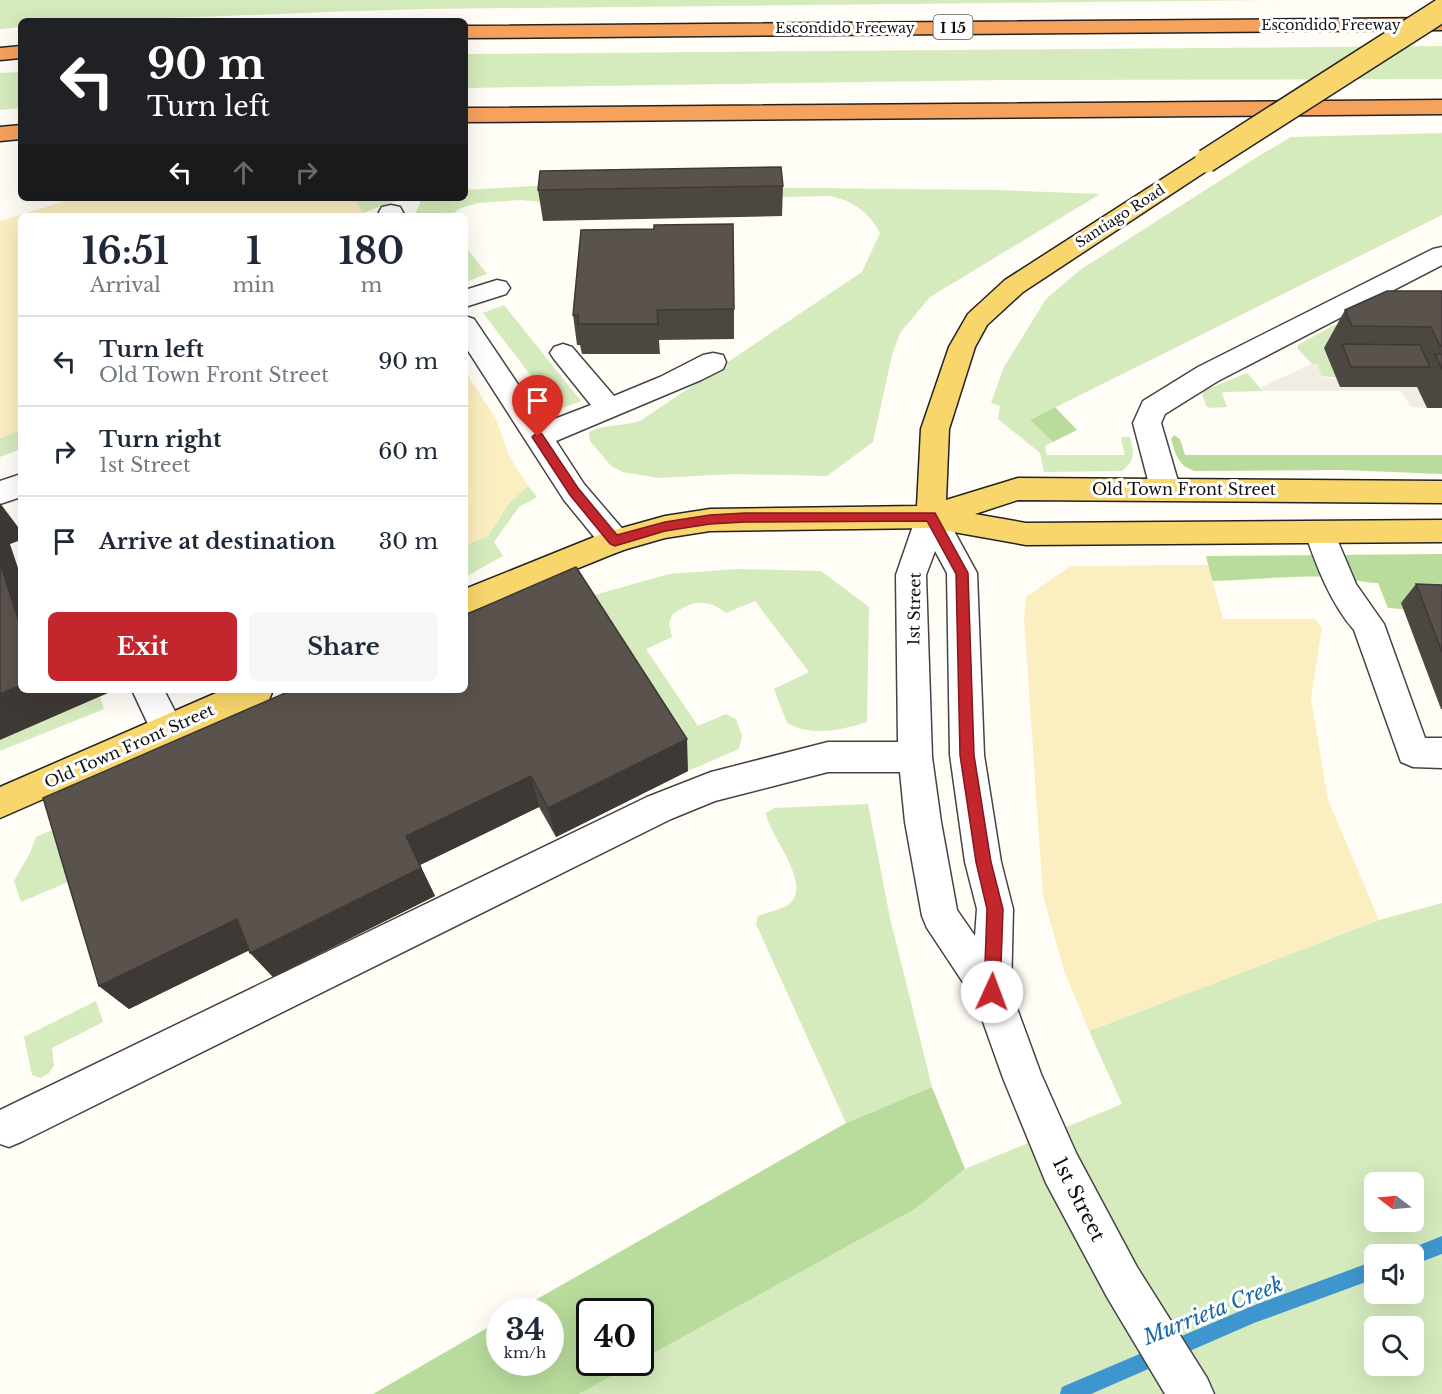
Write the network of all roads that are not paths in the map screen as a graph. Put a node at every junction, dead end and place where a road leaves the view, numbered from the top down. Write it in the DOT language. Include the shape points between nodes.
graph roads {
  1 [pos="1442,10"];
  2 [pos="1442,24"];
  3 [pos="468,32"];
  4 [pos="18,52"];
  5 [pos="0,54"];
  6 [pos="1442,107"];
  7 [pos="468,115"];
  8 [pos="18,132"];
  9 [pos="0,134"];
  10 [pos="1442,255"];
  11 [pos="497,288"];
  12 [pos="468,298"];
  13 [pos="1324,315"];
  14 [pos="1377,316"];
  15 [pos="468,330"];
  16 [pos="563,353"];
  17 [pos="713,362"];
  18 [pos="609,408"];
  19 [pos="538,437"];
  20 [pos="18,486"];
  21 [pos="1165,488"];
  22 [pos="1442,492"];
  23 [pos="0,493"];
  24 [pos="931,517"];
  25 [pos="1442,531"];
  26 [pos="1320,533"];
  27 [pos="615,541"];
  28 [pos="468,601"];
  29 [pos="149,693"];
  30 [pos="250,693"];
  31 [pos="167,729"];
  32 [pos="1442,753"];
  33 [pos="915,757"];
  34 [pos="0,803"];
  35 [pos="992,992"];
  36 [pos="9,1127"];
  37 [pos="1191,1394"];
  1 -- 24 [label="main road, Santiago Road, bridge" via="1014,286 978,320 962,347 935,429"];
  2 -- 3 [label="highway, Escondido Freeway / I 15"];
  4 -- 5 [label="highway"];
  6 -- 7 [label="highway"];
  8 -- 9 [label="highway"];
  10 -- 13 [label="street"];
  11 -- 12 [label="street"];
  13 -- 14 [label="street"];
  13 -- 21 [label="street" via="1208,374 1153,408 1147,423"];
  15 -- 19 [label="street"];
  16 -- 18 [label="street"];
  17 -- 18 [label="street" via="656,392"];
  18 -- 19 [label="street"];
  19 -- 27 [label="street" via="574,492"];
  20 -- 23 [label="street"];
  21 -- 22 [label="main road, Old Town Front Street"];
  21 -- 24 [label="main road, Old Town Front Street" via="1018,489"];
  24 -- 26 [label="main road, Old Town Front Street" via="1026,534"];
  24 -- 27 [label="main road, Old Town Front Street" via="745,517 665,527"];
  24 -- 33 [label="street, 1st Street" via="911,575"];
  24 -- 35 [label="street, 1st Street" via="962,573 967,755 983,862 995,909"];
  25 -- 26 [label="main road, Old Town Front Street"];
  26 -- 32 [label="street" via="1335,577 1368,624 1413,752"];
  27 -- 28 [label="main road, Old Town Front Street"];
  29 -- 31 [label="street"];
  30 -- 31 [label="main road, Old Town Front Street"];
  31 -- 34 [label="main road, Old Town Front Street"];
  33 -- 35 [label="street, 1st Street" via="940,916"];
  33 -- 36 [label="street" via="828,757 756,774 659,808"];
  35 -- 37 [label="street, 1st Street" via="1061,1168 1122,1282"];
}
